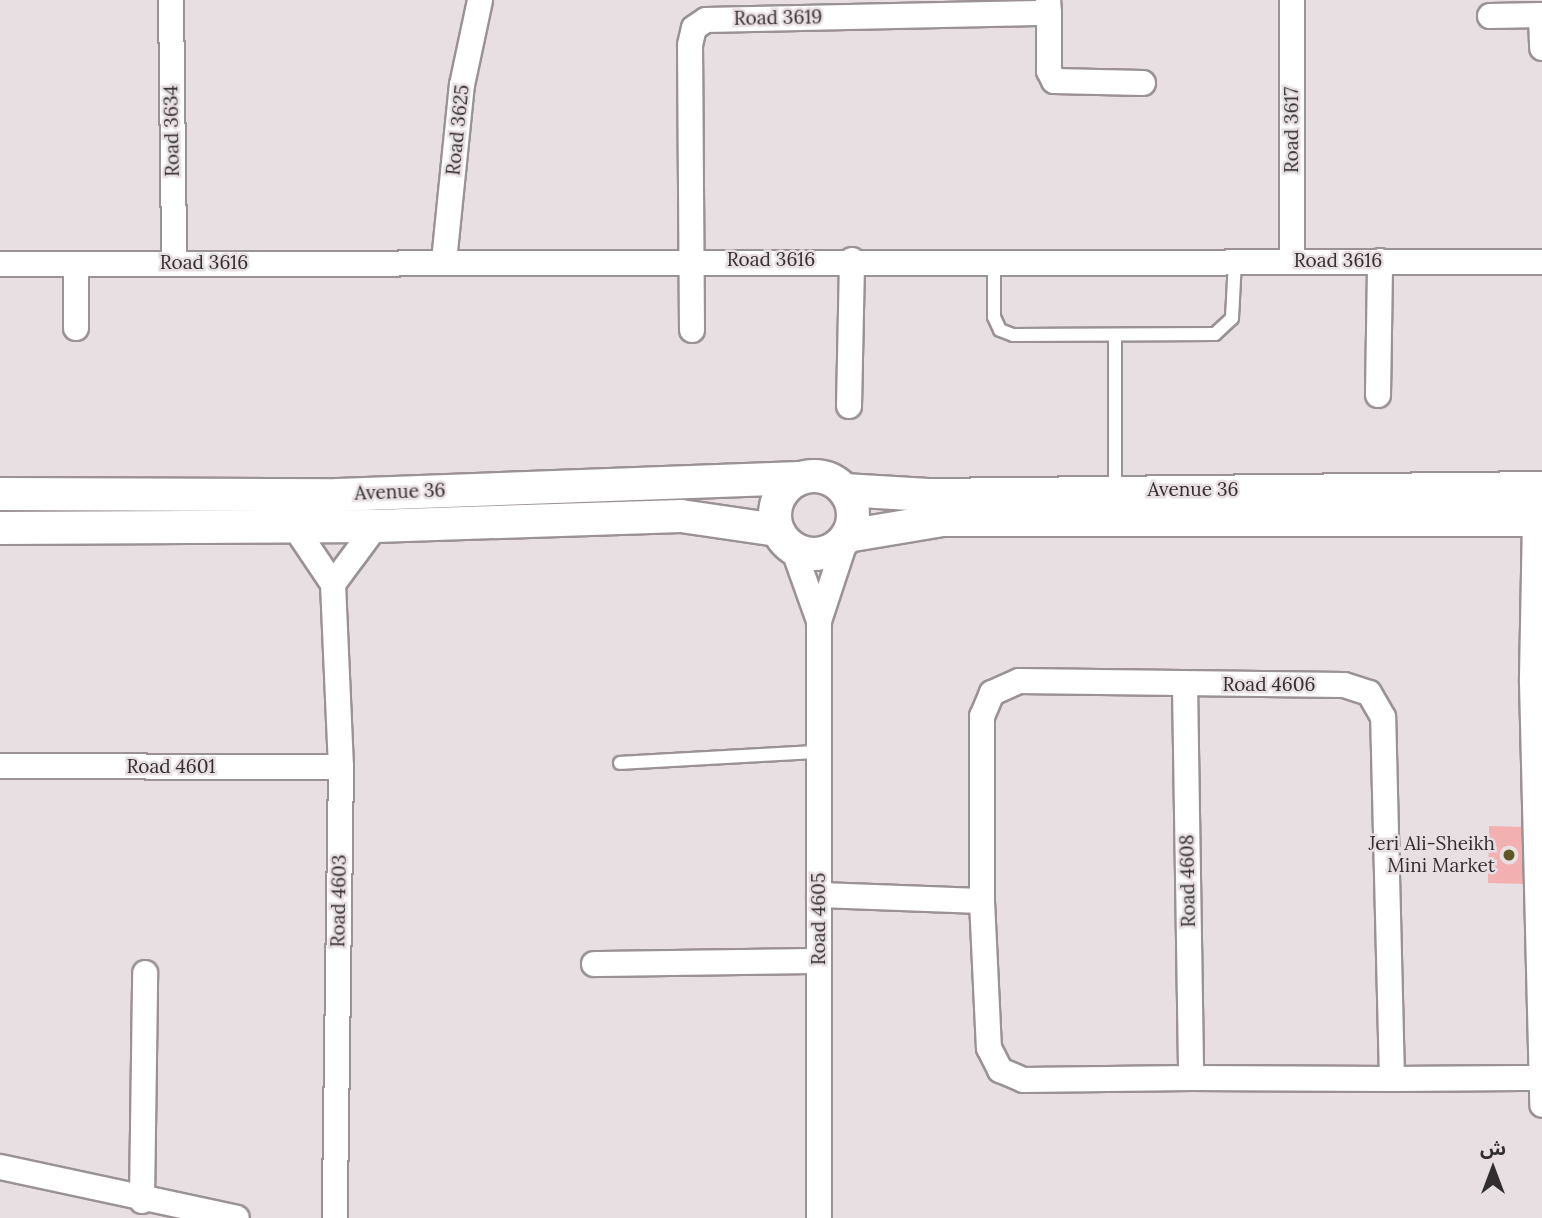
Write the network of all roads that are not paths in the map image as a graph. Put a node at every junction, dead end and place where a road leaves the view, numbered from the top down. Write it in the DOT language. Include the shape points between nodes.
graph roads {
  1 [pos="171,0"];
  2 [pos="480,0"];
  3 [pos="1292,0"];
  4 [pos="1048,6"];
  5 [pos="1542,15"];
  6 [pos="1490,16"];
  7 [pos="1542,48"];
  8 [pos="1143,83"];
  9 [pos="693,260"];
  10 [pos="852,260"];
  11 [pos="994,260"];
  12 [pos="1235,260"];
  13 [pos="1292,260"];
  14 [pos="444,261"];
  15 [pos="1380,261"];
  16 [pos="1542,262"];
  17 [pos="174,263"];
  18 [pos="0,264"];
  19 [pos="76,264"];
  20 [pos="76,328"];
  21 [pos="692,330"];
  22 [pos="1115,335"];
  23 [pos="1378,395"];
  24 [pos="849,406"];
  25 [pos="800,478"];
  26 [pos="1542,488"];
  27 [pos="844,490"];
  28 [pos="1115,491"];
  29 [pos="0,494"];
  30 [pos="1539,520"];
  31 [pos="294,526"];
  32 [pos="376,526"];
  33 [pos="0,528"];
  34 [pos="847,536"];
  35 [pos="785,539"];
  36 [pos="333,584"];
  37 [pos="1538,603"];
  38 [pos="819,621"];
  39 [pos="1537,682"];
  40 [pos="1185,685"];
  41 [pos="818,752"];
  42 [pos="620,763"];
  43 [pos="0,766"];
  44 [pos="341,767"];
  45 [pos="819,895"];
  46 [pos="1539,895"];
  47 [pos="982,901"];
  48 [pos="819,961"];
  49 [pos="594,964"];
  50 [pos="145,973"];
  51 [pos="1191,1078"];
  52 [pos="1542,1078"];
  53 [pos="1392,1079"];
  54 [pos="1542,1105"];
  55 [pos="0,1167"];
  56 [pos="142,1200"];
  57 [pos="237,1218"];
  58 [pos="335,1218"];
  59 [pos="819,1218"];
  1 -- 17 [label="street, Road 3634"];
  2 -- 14 [label="street, Road 3625" via="462,85"];
  3 -- 13 [label="street, Road 3617"];
  4 -- 8 [label="street" via="1049,71 1054,81"];
  4 -- 9 [label="street, Road 3619" via="706,20 694,28 690,45"];
  5 -- 6 [label="street"];
  5 -- 7 [label="street"];
  9 -- 10 [label="street, Road 3616"];
  9 -- 14 [label="street, Road 3616"];
  9 -- 21 [label="street"];
  10 -- 11 [label="street, Road 3616"];
  10 -- 24 [label="street"];
  11 -- 12 [label="street, Road 3616"];
  11 -- 22 [label="lane" via="994,317 1006,334"];
  12 -- 13 [label="street, Road 3616"];
  12 -- 22 [label="lane" via="1233,312 1221,332"];
  13 -- 15 [label="street, Road 3616"];
  14 -- 17 [label="street, Road 3616"];
  15 -- 16 [label="street, Road 3616"];
  15 -- 23 [label="street"];
  17 -- 19 [label="street, Road 3616"];
  18 -- 19 [label="street, Road 3616"];
  19 -- 20 [label="street"];
  22 -- 28 [label="lane"];
  25 -- 27 [label="street" via="824,477"];
  25 -- 29 [label="street, Avenue 36" via="338,495"];
  25 -- 35 [label="street" via="780,493 775,505"];
  26 -- 28 [label="street, Avenue 36"];
  27 -- 28 [label="street, Avenue 36" via="928,495"];
  27 -- 34 [label="street" via="853,512"];
  30 -- 34 [label="street, Avenue 36" via="943,520"];
  30 -- 37 [label="street"];
  31 -- 32 [label="street, Avenue 36"];
  31 -- 33 [label="street, Avenue 36"];
  31 -- 36 [label="street"];
  32 -- 35 [label="street, Avenue 36" via="681,516"];
  32 -- 36 [label="street"];
  34 -- 35 [label="street" via="823,553"];
  34 -- 38 [label="street, Road 4605"];
  35 -- 38 [label="street, Road 4605"];
  36 -- 44 [label="street, Road 4603"];
  37 -- 39 [label="street"];
  38 -- 41 [label="street, Road 4605"];
  39 -- 46 [label="street"];
  40 -- 47 [label="street, Road 4606" via="1019,681 992,693 982,716"];
  40 -- 51 [label="street, Road 4608"];
  40 -- 53 [label="street, Road 4606" via="1344,685 1369,693 1383,717"];
  41 -- 42 [label="lane"];
  41 -- 45 [label="street, Road 4605"];
  43 -- 44 [label="street, Road 4601"];
  44 -- 58 [label="street, Road 4603"];
  45 -- 47 [label="street"];
  45 -- 48 [label="street, Road 4605"];
  46 -- 52 [label="street"];
  47 -- 51 [label="street, Road 4606" via="989,1048 1000,1070 1023,1080"];
  48 -- 49 [label="street"];
  48 -- 59 [label="street, Road 4605"];
  50 -- 56 [label="street"];
  51 -- 53 [label="street, Road 4606"];
  52 -- 53 [label="street, Road 4606"];
  52 -- 54 [label="street"];
  55 -- 56 [label="street"];
  56 -- 57 [label="street"];
}
